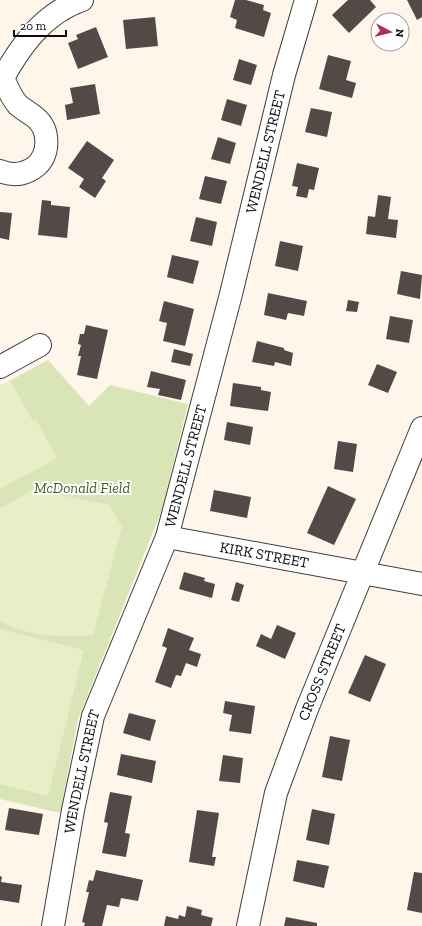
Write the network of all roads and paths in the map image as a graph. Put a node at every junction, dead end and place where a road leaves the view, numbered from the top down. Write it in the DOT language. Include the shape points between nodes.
graph roads {
  1 [pos="82,0"];
  2 [pos="306,0"];
  3 [pos="2,81"];
  4 [pos="0,171"];
  5 [pos="40,345"];
  6 [pos="0,367"];
  7 [pos="422,428"];
  8 [pos="167,537"];
  9 [pos="362,574"];
  10 [pos="422,584"];
  11 [pos="53,926"];
  12 [pos="248,926"];
  1 -- 3 [label="street" via="48,18 20,49"];
  2 -- 8 [label="street, WENDELL STREET" via="284,75 231,294"];
  3 -- 4 [label="street" via="17,104 36,118 43,127 46,148 43,158 28,172 18,174"];
  5 -- 6 [label="street"];
  7 -- 9 [label="street, CROSS STREET"];
  8 -- 9 [label="street, KIRK STREET"];
  8 -- 11 [label="street, WENDELL STREET" via="93,716 73,810"];
  9 -- 10 [label="street, KIRK STREET"];
  9 -- 12 [label="street, CROSS STREET" via="276,793"];
}
